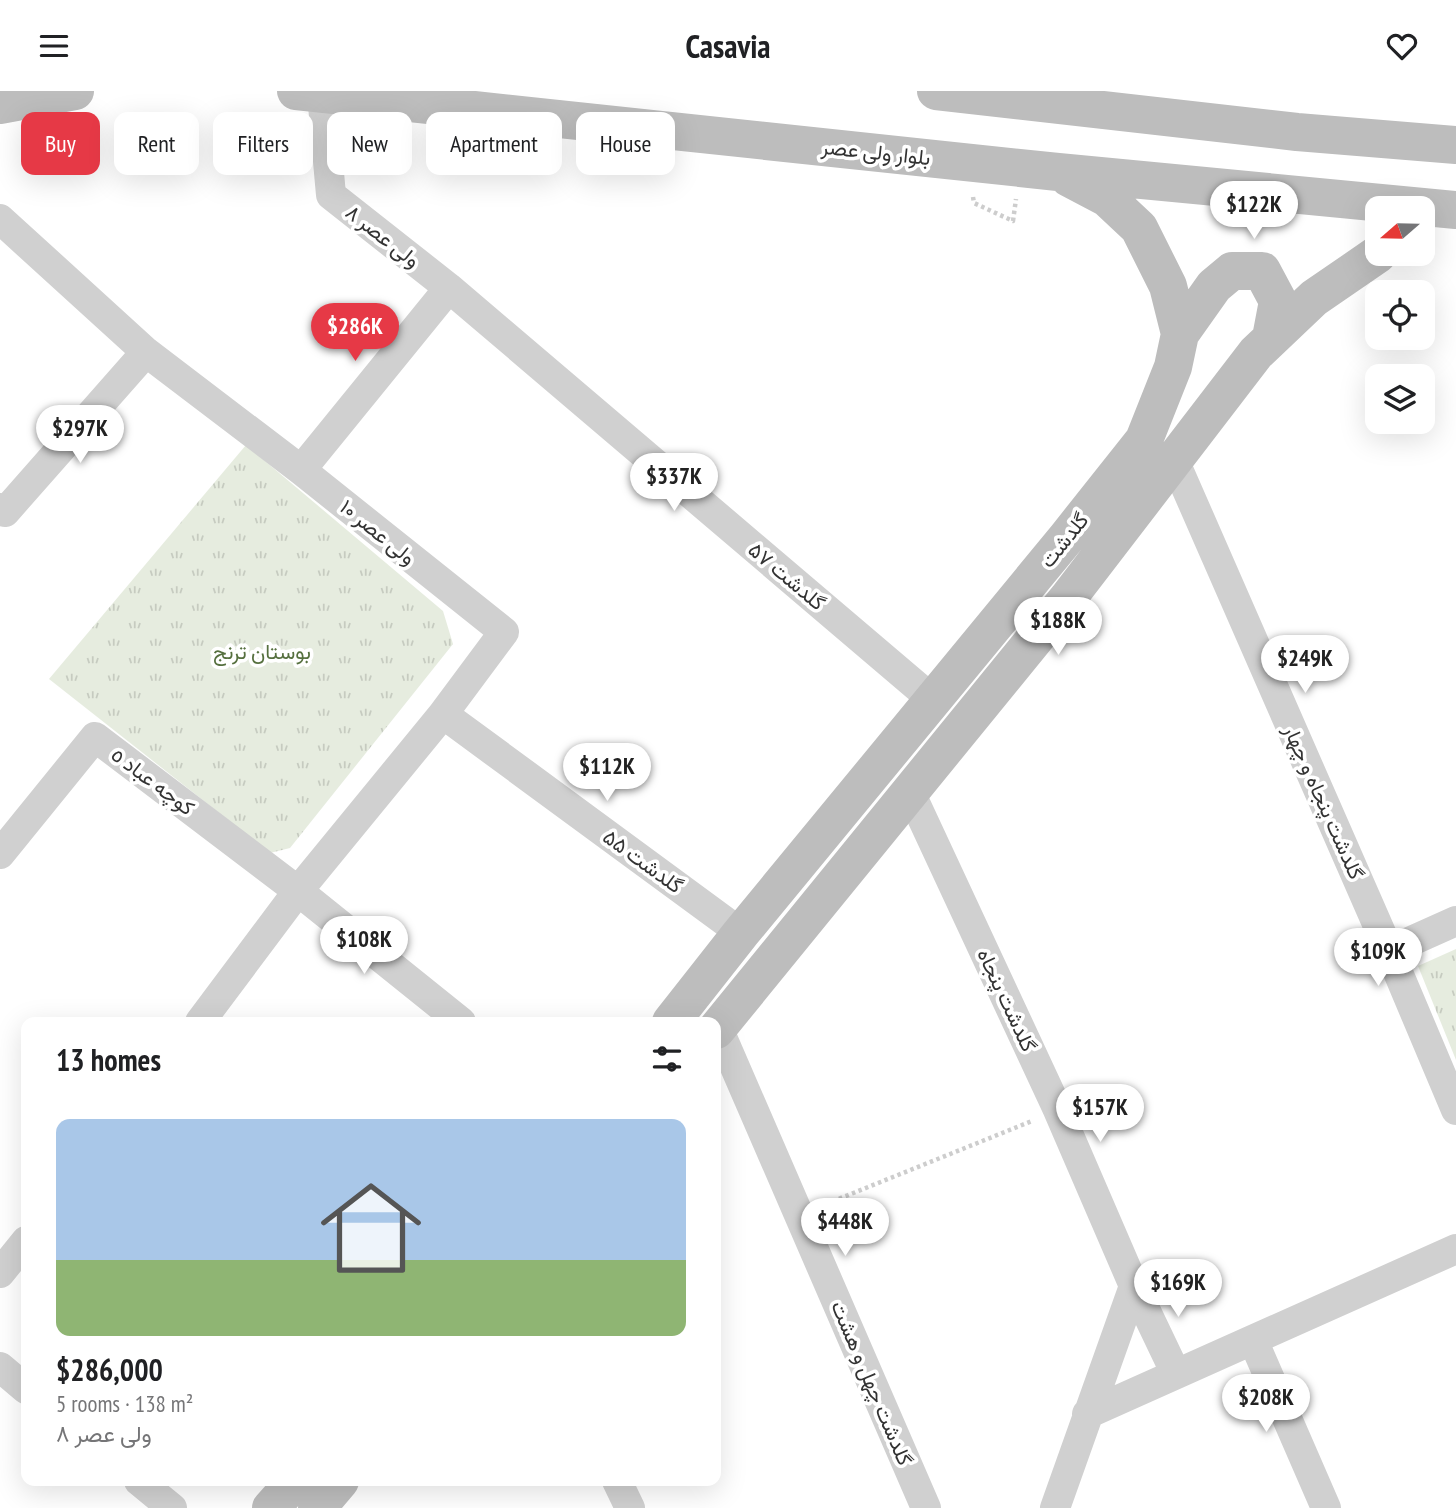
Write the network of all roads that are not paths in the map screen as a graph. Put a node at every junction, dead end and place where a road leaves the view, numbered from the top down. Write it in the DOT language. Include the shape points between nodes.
graph roads {
  1 [pos="75,91"];
  2 [pos="936,91"];
  3 [pos="309,92"];
  4 [pos="0,105"];
  5 [pos="1456,145"];
  6 [pos="1058,172"];
  7 [pos="1456,213"];
  8 [pos="0,219"];
  9 [pos="1435,225"];
  10 [pos="1365,263"];
  11 [pos="449,288"];
  12 [pos="1180,334"];
  13 [pos="1271,338"];
  14 [pos="146,352"];
  15 [pos="1174,460"];
  16 [pos="301,470"];
  17 [pos="2,512"];
  18 [pos="933,699"];
  19 [pos="443,714"];
  20 [pos="910,792"];
  21 [pos="0,854"];
  22 [pos="298,891"];
  23 [pos="1456,921"];
  24 [pos="741,933"];
  25 [pos="1389,951"];
  26 [pos="204,1017"];
  27 [pos="455,1017"];
  28 [pos="675,1017"];
  29 [pos="721,1024"];
  30 [pos="721,1038"];
  31 [pos="1456,1110"];
  32 [pos="21,1247"];
  33 [pos="1456,1249"];
  34 [pos="0,1273"];
  35 [pos="1135,1286"];
  36 [pos="1253,1340"];
  37 [pos="0,1367"];
  38 [pos="1175,1374"];
  39 [pos="21,1385"];
  40 [pos="1087,1414"];
  41 [pos="145,1486"];
  42 [pos="291,1486"];
  43 [pos="336,1486"];
  44 [pos="619,1486"];
  45 [pos="172,1508"];
  46 [pos="271,1508"];
  47 [pos="317,1508"];
  48 [pos="630,1508"];
  49 [pos="926,1508"];
  50 [pos="1055,1508"];
  51 [pos="1326,1508"];
  1 -- 4 [label="street"];
  2 -- 5 [label="street"];
  3 -- 6 [label="street, بلوار ولی عصر"];
  3 -- 11 [label="street, ولی عصر ۸" via="331,195"];
  6 -- 7 [label="street, بلوار ولی عصر"];
  6 -- 12 [label="street, گلدشت" via="1107,198 1139,228 1168,286"];
  7 -- 9 [label="street"];
  8 -- 14 [label="street, ولی عصر ۱۰"];
  10 -- 13 [label="street, گلدشت" via="1314,298"];
  11 -- 16 [label="street"];
  11 -- 18 [label="street, گلدشت ۵۷"];
  12 -- 13 [label="street" via="1214,286 1232,271 1262,271 1279,301"];
  12 -- 18 [label="street, گلدشت" via="1173,367 1144,440"];
  13 -- 15 [label="street, گلدشت"];
  14 -- 16 [label="street, ولی عصر ۱۰"];
  14 -- 17 [label="street"];
  15 -- 20 [label="street, گلدشت"];
  15 -- 25 [label="street, گلدشت پنجاه و چهار"];
  16 -- 19 [label="street, ولی عصر ۱۰" via="504,632"];
  18 -- 24 [label="street, گلدشت"];
  19 -- 22 [label="street, ولی عصر ۱۰"];
  19 -- 24 [label="street, گلدشت ۵۵"];
  20 -- 29 [label="street, گلدشت"];
  20 -- 35 [label="street, گلدشت پنجاه"];
  21 -- 22 [label="street, كوچه عباد ٥" via="95,737"];
  22 -- 26 [label="street, ولی عصر ۱۰"];
  22 -- 27 [label="street"];
  23 -- 25 [label="street"];
  24 -- 28 [label="street, گلدشت"];
  25 -- 31 [label="street, گلدشت پنجاه و چهار"];
  30 -- 49 [label="street, گلدشت چهل و هشت"];
  32 -- 34 [label="street"];
  33 -- 36 [label="street"];
  35 -- 38 [label="street, گلدشت پنجاه"];
  35 -- 40 [label="street"];
  36 -- 38 [label="street"];
  36 -- 51 [label="street"];
  37 -- 39 [label="street"];
  38 -- 40 [label="street"];
  40 -- 50 [label="street"];
  41 -- 45 [label="street"];
  42 -- 46 [label="street"];
  43 -- 47 [label="street"];
  44 -- 48 [label="street"];
}
